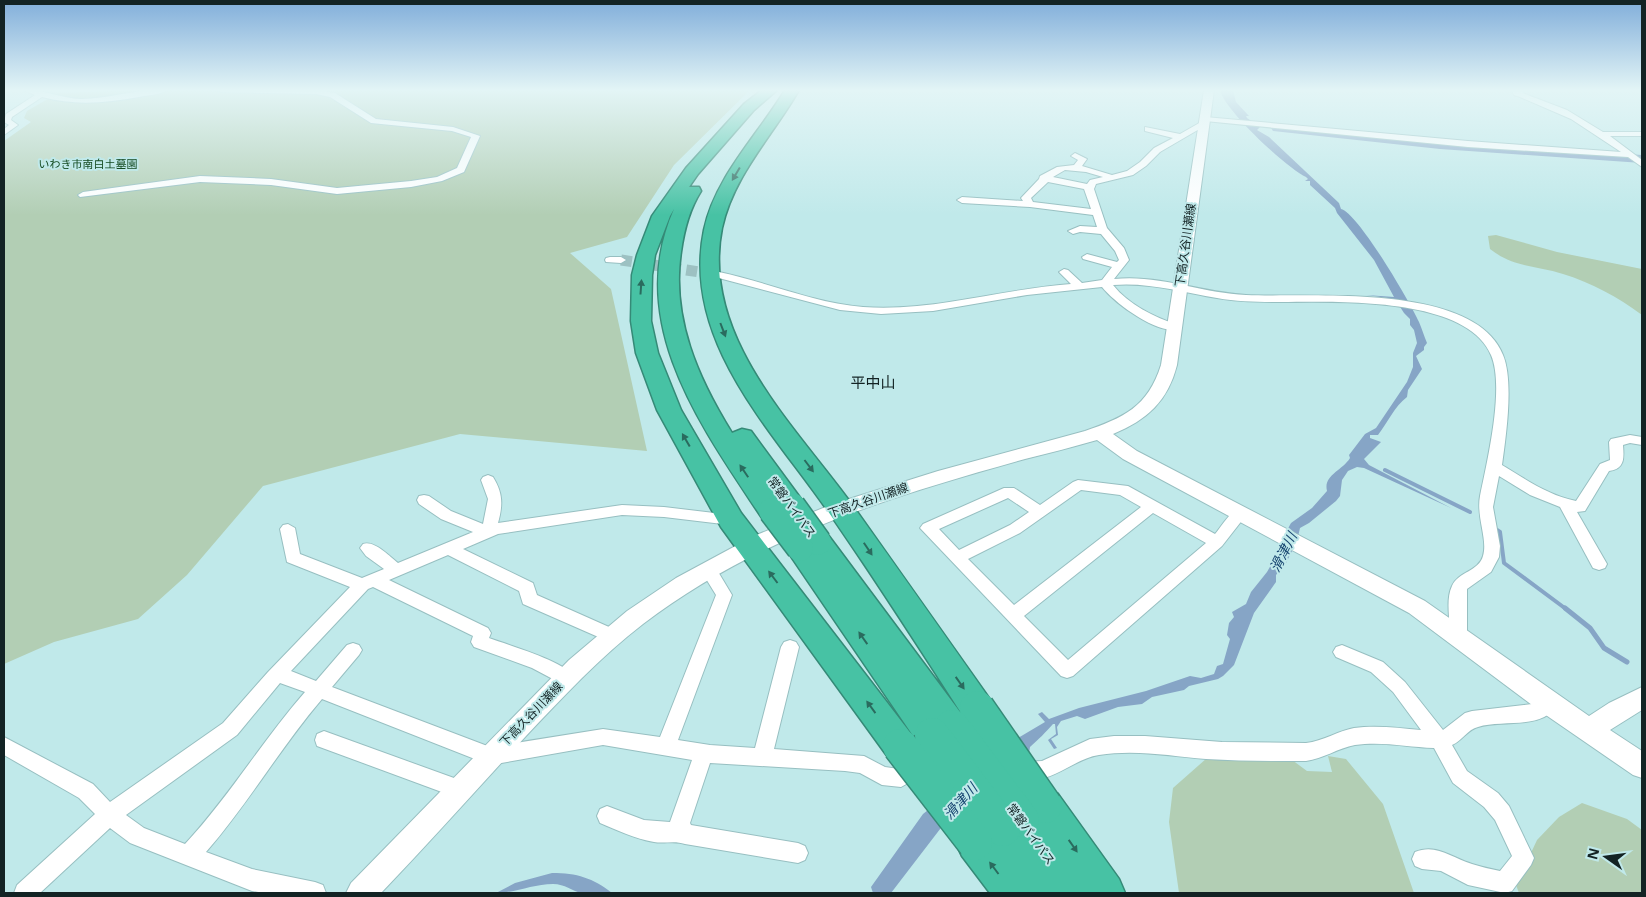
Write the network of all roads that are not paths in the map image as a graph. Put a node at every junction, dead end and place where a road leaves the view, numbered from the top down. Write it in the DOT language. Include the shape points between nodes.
graph roads {
  1 [pos="462,132"];
  2 [pos="726,132"];
  3 [pos="738,132"];
  4 [pos="751,132"];
  5 [pos="764,132"];
  6 [pos="1161,132"];
  7 [pos="1187,132"];
  8 [pos="1202,132"];
  9 [pos="1319,132"];
  10 [pos="1596,132"];
  11 [pos="1599,134"];
  12 [pos="1642,134"];
  13 [pos="1181,136"];
  14 [pos="1075,156"];
  15 [pos="1635,158"];
  16 [pos="1076,168"];
  17 [pos="1037,176"];
  18 [pos="1110,178"];
  19 [pos="1047,179"];
  20 [pos="1089,187"];
  21 [pos="83,195"];
  22 [pos="962,200"];
  23 [pos="1026,204"];
  24 [pos="1020,214"];
  25 [pos="1098,214"];
  26 [pos="1073,231"];
  27 [pos="1104,231"];
  28 [pos="1087,257"];
  29 [pos="1120,266"];
  30 [pos="1064,272"];
  31 [pos="719,275"];
  32 [pos="1105,283"];
  33 [pos="1079,286"];
  34 [pos="1179,286"];
  35 [pos="1174,327"];
  36 [pos="1098,432"];
  37 [pos="1642,441"];
  38 [pos="1494,466"];
  39 [pos="488,480"];
  40 [pos="424,500"];
  41 [pos="1566,505"];
  42 [pos="1152,506"];
  43 [pos="782,509"];
  44 [pos="841,509"];
  45 [pos="1040,512"];
  46 [pos="1240,514"];
  47 [pos="731,520"];
  48 [pos="288,528"];
  49 [pos="1267,528"];
  50 [pos="488,532"];
  51 [pos="1217,542"];
  52 [pos="751,547"];
  53 [pos="368,548"];
  54 [pos="450,549"];
  55 [pos="1310,550"];
  56 [pos="957,558"];
  57 [pos="1600,564"];
  58 [pos="708,569"];
  59 [pos="395,570"];
  60 [pos="367,582"];
  61 [pos="1013,615"];
  62 [pos="1458,635"];
  63 [pos="612,636"];
  64 [pos="790,647"];
  65 [pos="353,650"];
  66 [pos="1342,652"];
  67 [pos="278,674"];
  68 [pos="566,678"];
  69 [pos="317,689"];
  70 [pos="1642,698"];
  71 [pos="1550,704"];
  72 [pos="940,729"];
  73 [pos="1590,730"];
  74 [pos="324,740"];
  75 [pos="1439,740"];
  76 [pos="4,746"];
  77 [pos="666,747"];
  78 [pos="704,753"];
  79 [pos="490,756"];
  80 [pos="762,757"];
  81 [pos="1642,766"];
  82 [pos="458,789"];
  83 [pos="110,815"];
  84 [pos="608,816"];
  85 [pos="1011,824"];
  86 [pos="682,829"];
  87 [pos="798,853"];
  88 [pos="188,856"];
  89 [pos="1422,859"];
  90 [pos="24,893"];
  91 [pos="315,893"];
  92 [pos="361,893"];
  93 [pos="1014,893"];
  94 [pos="1050,893"];
  95 [pos="1074,893"];
  96 [pos="1105,893"];
  1 -- 21 [label="street" via="476,136 461,170 440,179 411,184 337,190 271,182 200,179"];
  47 -- 2 [label="highway, one-way" via="669,410 647,354 641,321 642,275 652,235 671,200"];
  43 -- 3 [label="highway, 常磐バイパス, one-way" via="699,400 670,324 668,257 677,224 703,175"];
  4 -- 43 [label="highway, 常磐バイパス" via="716,176 694,213 683,250 681,294 691,340 716,397"];
  5 -- 44 [label="highway, one-way" via="735,175 717,213 710,248 711,281 720,324 738,364 758,397"];
  6 -- 13 [label="street"];
  7 -- 13 [label="street"];
  8 -- 34 [label="main road, 下高久谷川瀬線"];
  9 -- 15 [label="street"];
  10 -- 11 [label="street"];
  11 -- 12 [label="street"];
  11 -- 15 [label="street"];
  13 -- 18 [label="street" via="1157,150 1130,173"];
  14 -- 16 [label="street" via="1083,159"];
  16 -- 18 [label="street"];
  16 -- 19 [label="street" via="1057,168"];
  17 -- 19 [label="street"];
  18 -- 20 [label="street" via="1093,182"];
  19 -- 20 [label="street"];
  19 -- 23 [label="street" via="1026,198"];
  20 -- 25 [label="street"];
  22 -- 23 [label="street"];
  23 -- 24 [label="street"];
  23 -- 25 [label="street"];
  25 -- 27 [label="street"];
  26 -- 27 [label="street"];
  27 -- 29 [label="street" via="1120,250 1124,260"];
  28 -- 29 [label="street"];
  29 -- 32 [label="street"];
  30 -- 33 [label="street"];
  31 -- 33 [label="street" via="750,280 820,302 881,311"];
  32 -- 33 [label="street"];
  32 -- 34 [label="street" via="1129,281"];
  32 -- 35 [label="street" via="1112,293 1144,315"];
  34 -- 35 [label="main road, 下高久谷川瀬線"];
  34 -- 38 [label="street" via="1216,296 1385,302 1455,317 1476,327 1489,338 1498,355 1500,422"];
  35 -- 36 [label="main road, 下高久谷川瀬線" via="1169,365 1160,392 1131,419"];
  36 -- 44 [label="main road, 下高久谷川瀬線"];
  36 -- 46 [label="main road" via="1130,455"];
  37 -- 41 [label="street" via="1616,442 1617,461 1613,466 1605,467 1580,507"];
  38 -- 41 [label="street"];
  38 -- 62 [label="street" via="1486,515 1493,546 1491,558 1480,572 1458,588"];
  39 -- 50 [label="street" via="496,493"];
  40 -- 50 [label="street" via="446,515"];
  41 -- 57 [label="street"];
  42 -- 45 [label="street" via="1123,490 1078,485"];
  42 -- 51 [label="street"];
  42 -- 61 [label="street"];
  43 -- 72 [label="highway, 常磐バイパス, bridge"];
  44 -- 52 [label="main road, 下高久谷川瀬線"];
  44 -- 72 [label="highway, one-way"];
  45 -- 56 [label="street" via="1015,529"];
  45 -- 56 [label="street" via="1009,492 928,528"];
  46 -- 49 [label="main road"];
  46 -- 51 [label="street"];
  47 -- 50 [label="street" via="622,510"];
  47 -- 52 [label="highway"];
  48 -- 60 [label="street" via="294,558"];
  49 -- 55 [label="street"];
  50 -- 54 [label="street"];
  51 -- 61 [label="street" via="1067,671"];
  52 -- 58 [label="main road, 下高久谷川瀬線"];
  72 -- 52 [label="highway, one-way"];
  53 -- 59 [label="street"];
  54 -- 59 [label="street"];
  54 -- 63 [label="street" via="527,586 529,599"];
  55 -- 62 [label="main road" via="1417,608"];
  56 -- 61 [label="street"];
  58 -- 63 [label="main road, 下高久谷川瀬線"];
  58 -- 77 [label="street" via="724,595"];
  59 -- 60 [label="street"];
  60 -- 67 [label="street"];
  60 -- 68 [label="street" via="482,633 480,642 538,663"];
  62 -- 71 [label="main road"];
  63 -- 68 [label="main road, 下高久谷川瀬線"];
  64 -- 80 [label="street"];
  65 -- 69 [label="street"];
  66 -- 75 [label="street" via="1377,667 1399,688"];
  67 -- 69 [label="street"];
  67 -- 83 [label="street" via="230,730"];
  68 -- 79 [label="main road, 下高久谷川瀬線"];
  69 -- 79 [label="street"];
  69 -- 88 [label="street" via="219,822"];
  70 -- 73 [label="street"];
  71 -- 73 [label="main road"];
  71 -- 75 [label="street" via="1536,712 1472,719 1450,737"];
  72 -- 85 [label="highway, bridge"];
  72 -- 85 [label="highway, 常磐バイパス, bridge"];
  73 -- 81 [label="main road"];
  74 -- 82 [label="street"];
  75 -- 80 [label="street" via="1360,736 1342,739 1319,751 1306,752 1221,751 1136,744 1096,746 1039,771 1027,772 961,747 944,752 901,778 882,776 864,766 845,762"];
  75 -- 89 [label="street" via="1460,777 1491,800 1502,813 1524,858 1504,883 1468,874 1443,861"];
  76 -- 83 [label="street" via="86,791"];
  77 -- 78 [label="street"];
  77 -- 79 [label="street" via="603,737"];
  78 -- 80 [label="street"];
  78 -- 86 [label="street" via="679,824"];
  79 -- 82 [label="main road, 下高久谷川瀬線"];
  82 -- 92 [label="main road, 下高久谷川瀬線"];
  83 -- 88 [label="street" via="137,836"];
  83 -- 90 [label="street"];
  84 -- 86 [label="street" via="635,828 664,834"];
  93 -- 85 [label="highway, one-way"];
  85 -- 94 [label="highway, 常磐バイパス"];
  85 -- 95 [label="highway, 常磐バイパス"];
  85 -- 96 [label="highway, one-way"];
  86 -- 87 [label="street" via="684,834"];
  88 -- 91 [label="street" via="252,880"];
}
